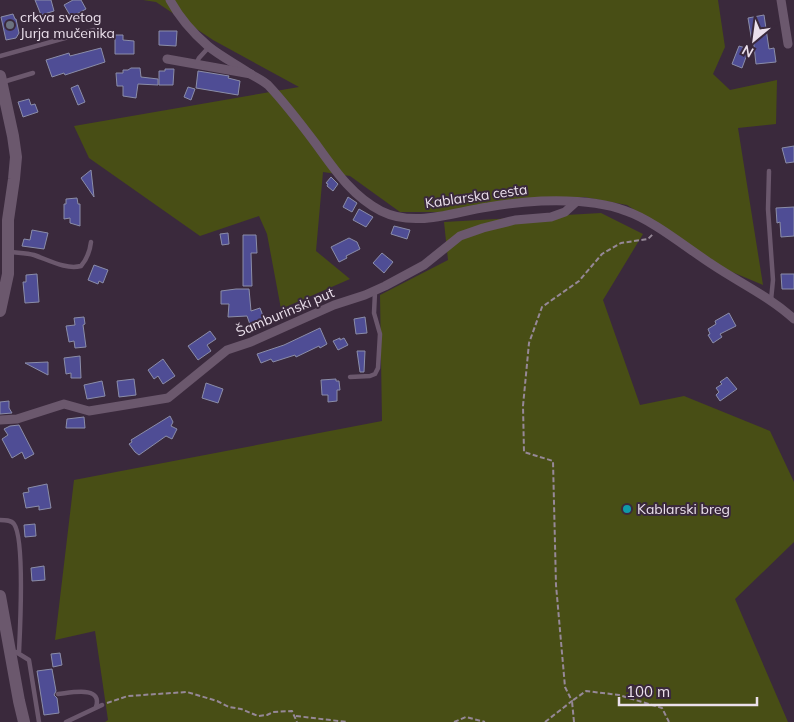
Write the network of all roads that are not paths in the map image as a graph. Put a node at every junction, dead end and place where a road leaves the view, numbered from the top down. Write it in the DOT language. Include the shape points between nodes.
graph roads {
  1 [pos="170,0"];
  2 [pos="781,0"];
  3 [pos="94,30"];
  4 [pos="788,44"];
  5 [pos="209,47"];
  6 [pos="0,56"];
  7 [pos="167,59"];
  8 [pos="196,64"];
  9 [pos="33,73"];
  10 [pos="251,74"];
  11 [pos="1,79"];
  12 [pos="769,172"];
  13 [pos="576,202"];
  14 [pos="91,242"];
  15 [pos="9,252"];
  16 [pos="375,290"];
  17 [pos="771,300"];
  18 [pos="0,311"];
  19 [pos="794,319"];
  20 [pos="350,377"];
  21 [pos="0,420"];
  22 [pos="0,520"];
  23 [pos="0,596"];
  24 [pos="14,651"];
  25 [pos="58,694"];
  26 [pos="102,705"];
  27 [pos="96,708"];
  28 [pos="24,722"];
  29 [pos="39,722"];
  30 [pos="66,722"];
  1 -- 5 [label="street, Kablarska cesta"];
  2 -- 4 [label="street"];
  3 -- 6 [label="lane"];
  5 -- 8 [label="lane"];
  5 -- 10 [label="street, Kablarska cesta"];
  7 -- 8 [label="street, Kablarska cesta"];
  8 -- 10 [label="street, Kablarska cesta"];
  9 -- 11 [label="lane"];
  10 -- 13 [label="street, Kablarska cesta" via="268,85 354,191 382,212 420,219 541,201"];
  11 -- 15 [label="main road" via="16,157 8,220"];
  12 -- 17 [label="lane"];
  13 -- 16 [label="street, Šamburinski put" via="565,212 551,217 515,220 460,236 424,265"];
  13 -- 17 [label="street, Kablarska cesta" via="627,211"];
  14 -- 15 [label="lane" via="85,261 75,268 32,254"];
  15 -- 18 [label="main road"];
  16 -- 20 [label="lane" via="374,313 380,334 378,368 370,376"];
  16 -- 21 [label="street, Šamburinski put" via="227,350 168,398 89,411 64,404 17,419"];
  17 -- 19 [label="street, Kablarska cesta"];
  22 -- 24 [label="lane" via="14,525 20,540 22,604"];
  23 -- 24 [label="main road"];
  24 -- 28 [label="main road"];
  24 -- 29 [label="lane" via="29,660"];
  25 -- 27 [label="lane" via="89,692 97,699"];
  26 -- 27 [label="lane"];
  27 -- 30 [label="lane"];
}
